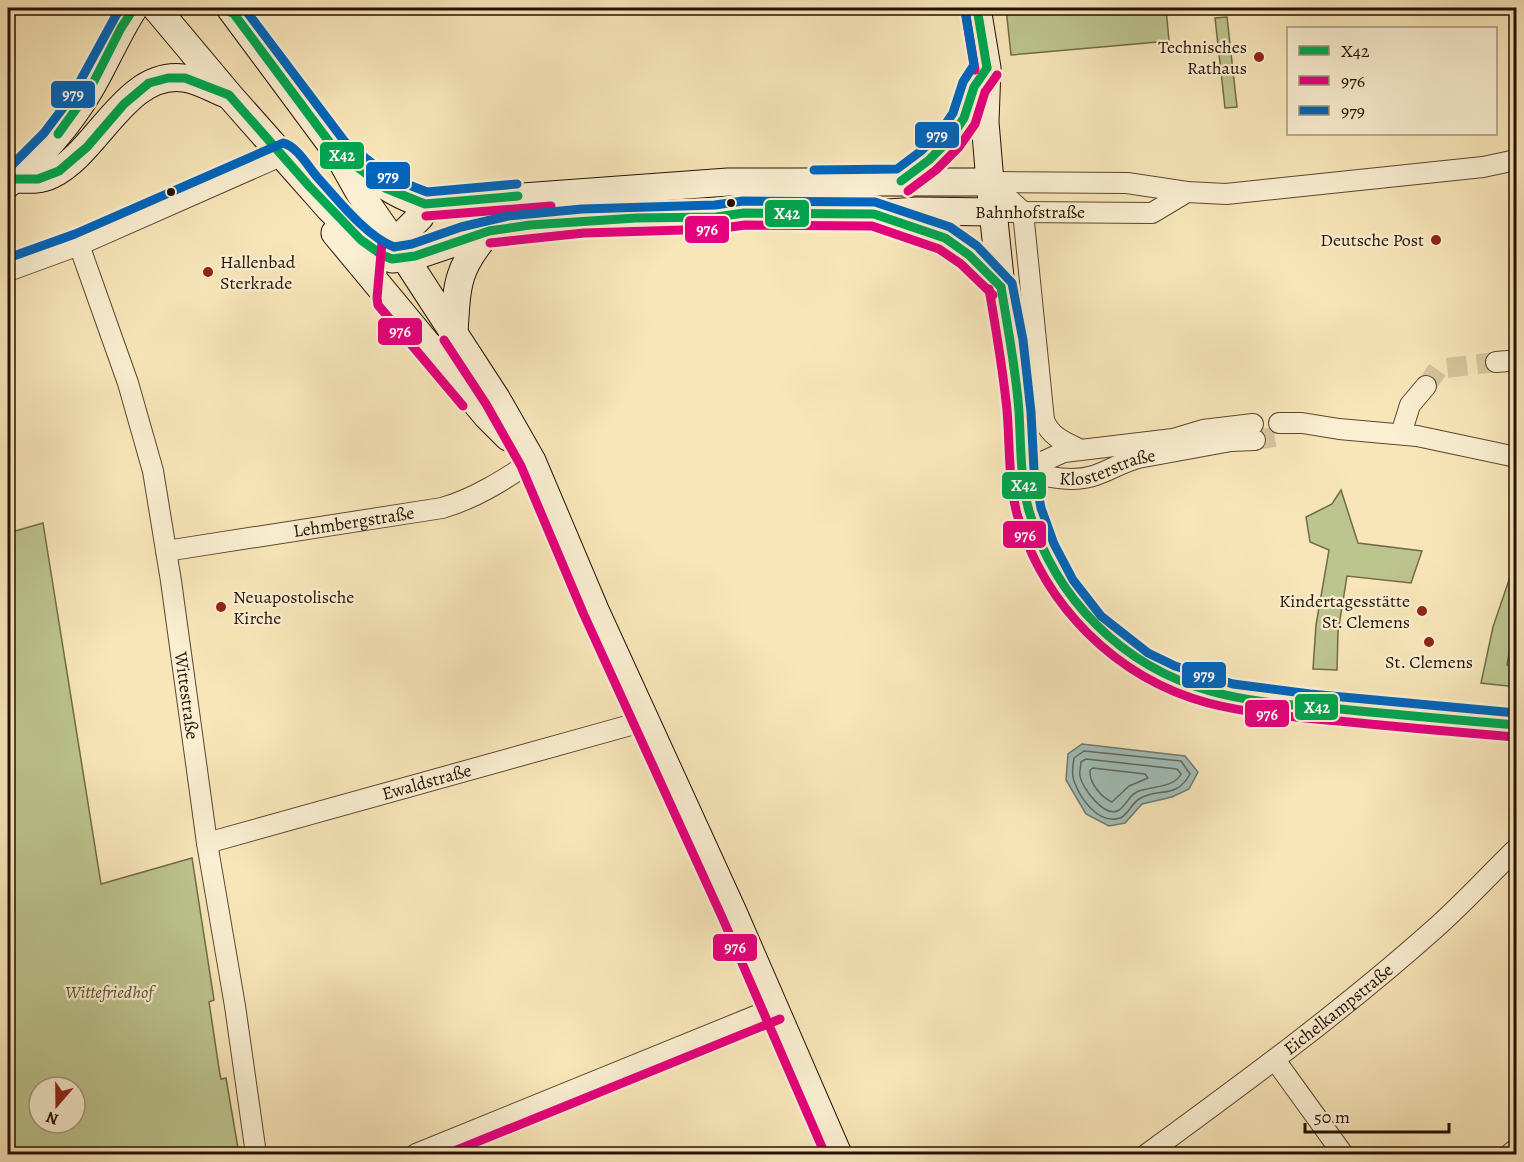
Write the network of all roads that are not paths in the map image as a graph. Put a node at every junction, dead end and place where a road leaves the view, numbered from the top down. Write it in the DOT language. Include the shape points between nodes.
graph roads {
  1 [pos="134,8"];
  2 [pos="156,8"];
  3 [pos="977,8"];
  4 [pos="229,10"];
  5 [pos="987,68"];
  6 [pos="229,95"];
  7 [pos="336,151"];
  8 [pos="283,155"];
  9 [pos="1516,160"];
  10 [pos="901,181"];
  11 [pos="11,182"];
  12 [pos="990,182"];
  13 [pos="309,186"];
  14 [pos="1187,192"];
  15 [pos="425,204"];
  16 [pos="994,212"];
  17 [pos="1023,212"];
  18 [pos="874,214"];
  19 [pos="489,231"];
  20 [pos="79,245"];
  21 [pos="397,253"];
  22 [pos="8,272"];
  23 [pos="1001,287"];
  24 [pos="389,299"];
  25 [pos="454,333"];
  26 [pos="1426,386"];
  27 [pos="1280,429"];
  28 [pos="1401,434"];
  29 [pos="1071,446"];
  30 [pos="1516,457"];
  31 [pos="532,461"];
  32 [pos="1022,471"];
  33 [pos="166,550"];
  34 [pos="645,721"];
  35 [pos="1516,725"];
  36 [pos="207,843"];
  37 [pos="1516,849"];
  38 [pos="775,1008"];
  39 [pos="1275,1060"];
  40 [pos="1516,1149"];
  41 [pos="256,1155"];
  42 [pos="416,1155"];
  43 [pos="838,1155"];
  44 [pos="1146,1155"];
  45 [pos="1343,1155"];
  46 [pos="1510,1155"];
  1 -- 11 [label="main road" via="89,91 56,135"];
  2 -- 6 [label="main road"];
  3 -- 5 [label="main road"];
  4 -- 7 [label="main road"];
  5 -- 10 [label="main road" via="974,87 964,118 951,139"];
  5 -- 12 [label="main road"];
  6 -- 8 [label="main road"];
  6 -- 11 [label="main road" via="185,78 149,83 59,171 38,179"];
  7 -- 15 [label="main road, Bahnhofstraße" via="386,188"];
  7 -- 21 [label="main road"];
  8 -- 13 [label="main road"];
  8 -- 20 [label="street"];
  9 -- 14 [label="street, Bahnhofstraße" via="1483,167 1226,194"];
  10 -- 12 [label="main road, Bahnhofstraße"];
  10 -- 15 [label="main road, Bahnhofstraße" via="728,182"];
  12 -- 14 [label="street, Bahnhofstraße" via="1127,183"];
  12 -- 16 [label="main road"];
  12 -- 17 [label="street"];
  13 -- 21 [label="main road" via="361,240 382,255"];
  13 -- 24 [label="main road" via="337,236"];
  14 -- 17 [label="street, Bahnhofstraße" via="1152,213"];
  15 -- 21 [label="main road"];
  16 -- 17 [label="street, Bahnhofstraße"];
  16 -- 18 [label="main road, Bahnhofstraße"];
  16 -- 23 [label="main road"];
  17 -- 29 [label="street" via="1044,420 1051,433"];
  18 -- 19 [label="main road, Bahnhofstraße" via="744,213 583,221"];
  18 -- 23 [label="main road" via="945,238 969,255"];
  19 -- 21 [label="main road, Bahnhofstraße"];
  19 -- 25 [label="main road" via="472,250 459,280"];
  20 -- 22 [label="street"];
  20 -- 33 [label="street, Wittestraße" via="145,440"];
  21 -- 24 [label="main road"];
  21 -- 25 [label="main road"];
  23 -- 32 [label="main road" via="1012,351"];
  24 -- 31 [label="main road" via="487,416"];
  25 -- 31 [label="main road"];
  26 -- 28 [label="street" via="1410,405"];
  27 -- 28 [label="street" via="1302,423"];
  28 -- 30 [label="street"];
  29 -- 32 [label="street, Klosterstraße"];
  29 -- 32 [label="street, Klosterstraße" via="1173,439 1203,430 1254,432 1231,441 1123,462 1087,478"];
  31 -- 33 [label="street, Lehmbergstraße" via="507,478 442,508"];
  31 -- 34 [label="main road"];
  32 -- 35 [label="main road" via="1029,510 1063,587 1092,624 1153,669 1209,690 1263,701"];
  33 -- 36 [label="street, Wittestraße"];
  34 -- 36 [label="street, Ewaldstraße"];
  34 -- 38 [label="main road"];
  36 -- 41 [label="street, Wittestraße"];
  37 -- 39 [label="street, Eichelkampstraße" via="1433,931"];
  38 -- 42 [label="street"];
  38 -- 43 [label="main road"];
  39 -- 44 [label="street, Eichelkampstraße"];
  39 -- 45 [label="street"];
  40 -- 46 [label="street"];
}
